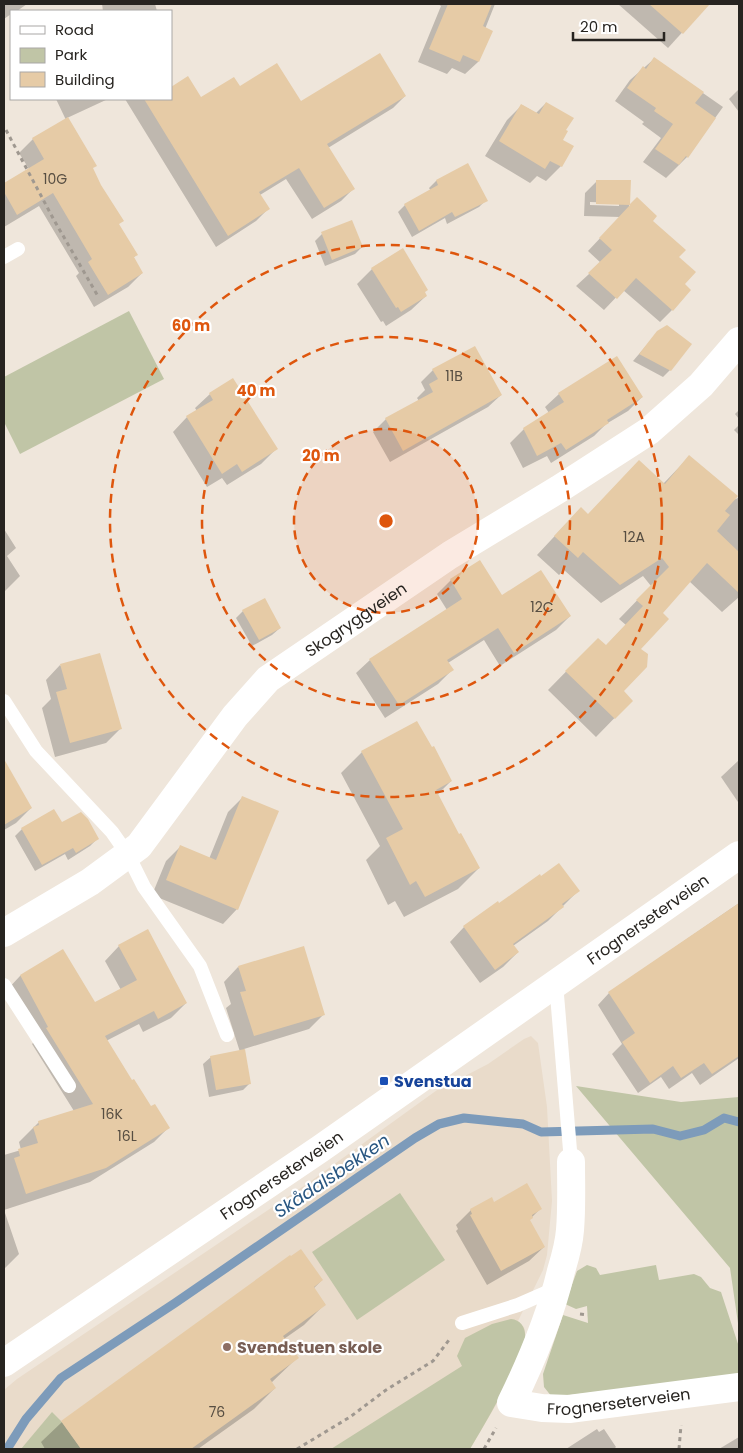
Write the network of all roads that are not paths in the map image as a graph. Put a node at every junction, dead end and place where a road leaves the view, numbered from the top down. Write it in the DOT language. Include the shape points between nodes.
graph roads {
  1 [pos="18,249"];
  2 [pos="4,257"];
  3 [pos="739,341"];
  4 [pos="4,701"];
  5 [pos="128,855"];
  6 [pos="739,855"];
  7 [pos="4,933"];
  8 [pos="556,983"];
  9 [pos="4,986"];
  10 [pos="227,1035"];
  11 [pos="69,1086"];
  12 [pos="570,1162"];
  13 [pos="557,1287"];
  14 [pos="462,1323"];
  15 [pos="4,1363"];
  16 [pos="739,1387"];
  1 -- 2 [label="lane"];
  3 -- 5 [label="street, Skogryggveien" via="701,385 648,431 450,555 268,679 235,716 139,846"];
  4 -- 5 [label="lane" via="36,751 112,832"];
  5 -- 7 [label="street, Skogryggveien" via="90,882"];
  5 -- 10 [label="lane" via="144,887 200,966"];
  6 -- 8 [label="street, Frognerseterveien"];
  8 -- 12 [label="lane, Frognerseterveien"];
  8 -- 15 [label="street, Frognerseterveien" via="320,1150"];
  9 -- 11 [label="lane"];
  12 -- 13 [label="street, Frognerseterveien" via="570,1232"];
  13 -- 14 [label="lane" via="518,1305"];
  13 -- 16 [label="street, Frognerseterveien" via="532,1359 511,1403 569,1409"];
}
